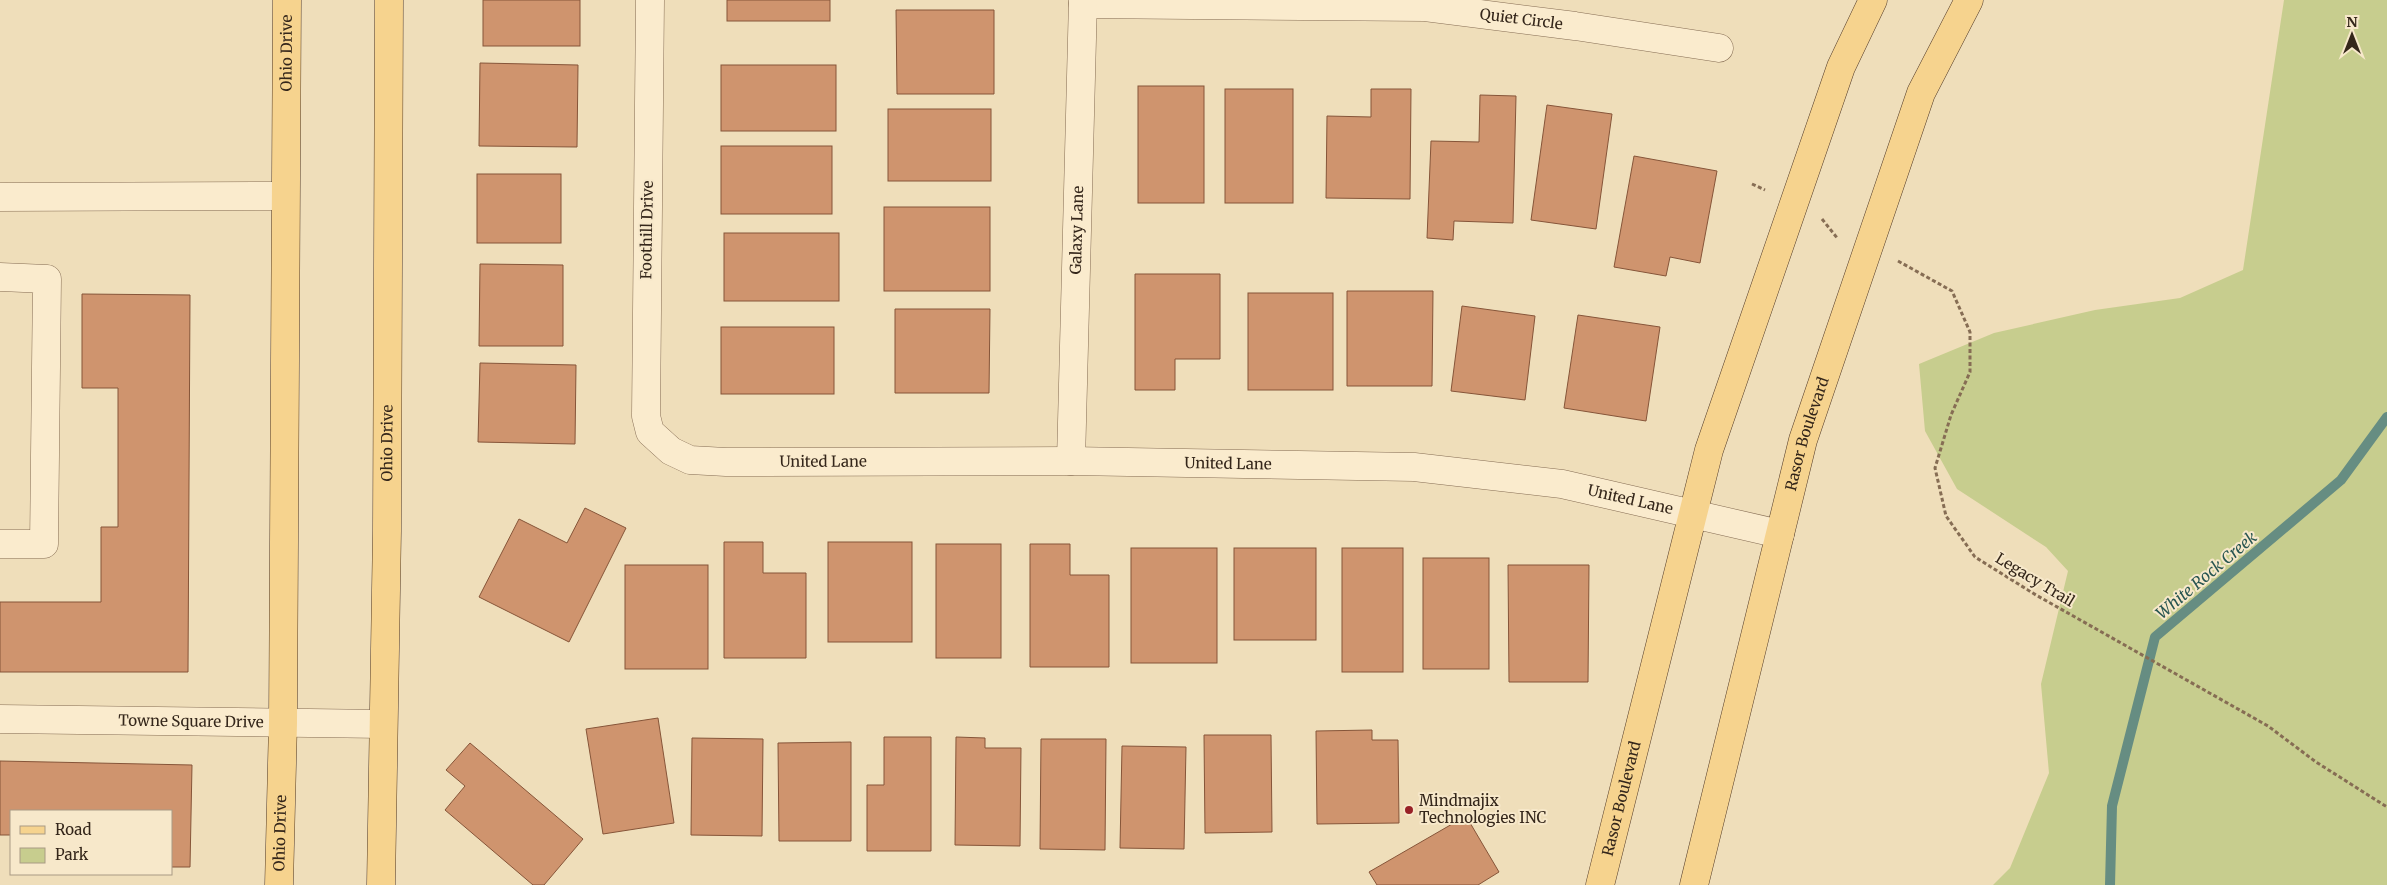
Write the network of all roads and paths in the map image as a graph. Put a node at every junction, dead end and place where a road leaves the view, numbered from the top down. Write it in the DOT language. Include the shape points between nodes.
graph roads {
  1 [pos="287,0"];
  2 [pos="389,0"];
  3 [pos="650,0"];
  4 [pos="1874,0"];
  5 [pos="1969,0"];
  6 [pos="1083,2"];
  7 [pos="1719,48"];
  8 [pos="1752,184"];
  9 [pos="1760,188"];
  10 [pos="285,196"];
  11 [pos="0,197"];
  12 [pos="1819,215"];
  13 [pos="1836,238"];
  14 [pos="1892,258"];
  15 [pos="0,277"];
  16 [pos="671,450"];
  17 [pos="1071,461"];
  18 [pos="1692,513"];
  19 [pos="1780,534"];
  20 [pos="0,544"];
  21 [pos="0,718"];
  22 [pos="282,723"];
  23 [pos="383,724"];
  24 [pos="2387,807"];
  25 [pos="279,885"];
  26 [pos="381,885"];
  27 [pos="1600,885"];
  28 [pos="1694,885"];
  1 -- 10 [label="main road, Ohio Drive"];
  2 -- 23 [label="main road, Ohio Drive"];
  3 -- 16 [label="street, Foothill Drive" via="646,416 650,432"];
  4 -- 18 [label="main road, Rasor Boulevard" via="1841,67 1708,450"];
  5 -- 19 [label="main road, Rasor Boulevard" via="1921,93 1803,440"];
  6 -- 7 [label="street, Quiet Circle" via="1425,7"];
  6 -- 17 [label="street, Galaxy Lane"];
  8 -- 9 [label="path"];
  10 -- 11 [label="street"];
  10 -- 22 [label="main road, Ohio Drive"];
  12 -- 13 [label="path"];
  14 -- 24 [label="path, Legacy Trail" via="1952,291 1970,332 1970,372 1951,415 1934,468 1946,516 1975,556 2036,595 2268,726 2316,762"];
  15 -- 20 [label="street" via="47,279 44,544"];
  16 -- 17 [label="street, United Lane" via="690,460 726,462"];
  17 -- 18 [label="street, United Lane" via="1414,467 1562,484"];
  18 -- 19 [label="street, United Lane"];
  18 -- 27 [label="main road, Rasor Boulevard"];
  19 -- 28 [label="main road, Rasor Boulevard"];
  21 -- 22 [label="street, Towne Square Drive"];
  22 -- 23 [label="street, Towne Square Drive"];
  22 -- 25 [label="main road, Ohio Drive"];
  23 -- 26 [label="main road, Ohio Drive"];
}
